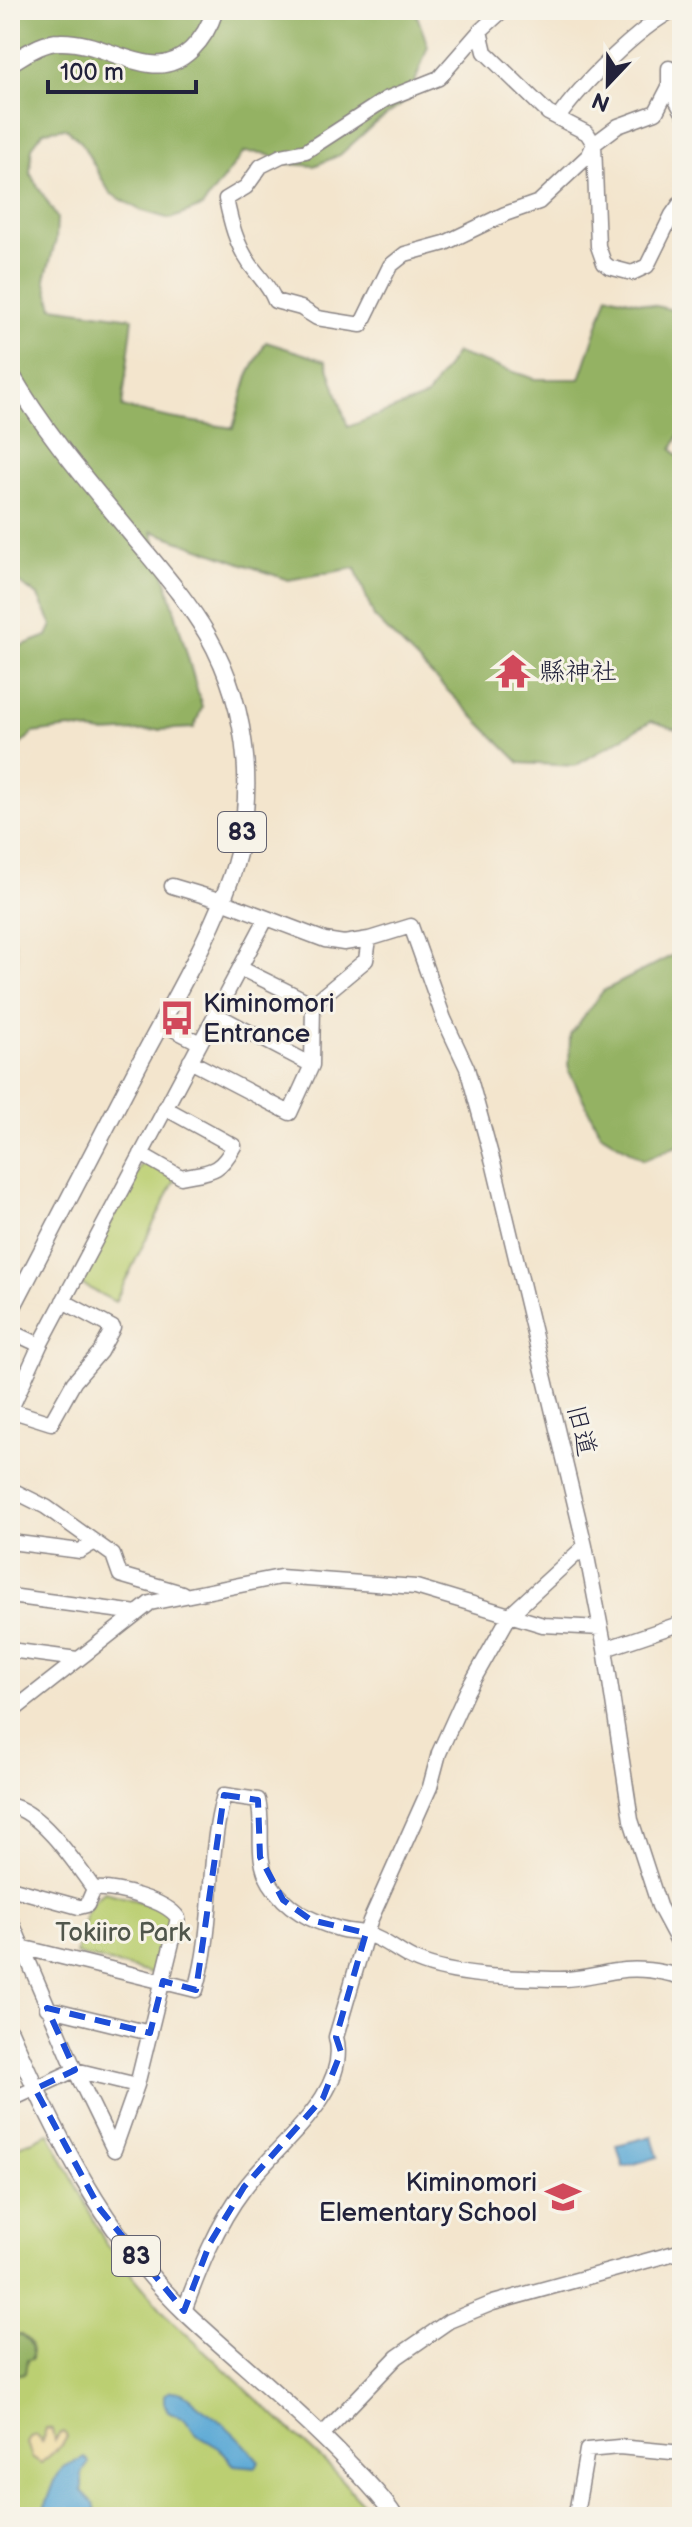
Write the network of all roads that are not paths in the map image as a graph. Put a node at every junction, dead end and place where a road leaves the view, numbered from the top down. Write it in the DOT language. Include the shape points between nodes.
graph roads {
  1 [pos="215,10"];
  2 [pos="503,10"];
  3 [pos="674,10"];
  4 [pos="480,31"];
  5 [pos="10,63"];
  6 [pos="669,68"];
  7 [pos="669,87"];
  8 [pos="682,111"];
  9 [pos="558,118"];
  10 [pos="594,144"];
  11 [pos="682,201"];
  12 [pos="10,372"];
  13 [pos="172,886"];
  14 [pos="222,901"];
  15 [pos="266,919"];
  16 [pos="369,939"];
  17 [pos="240,968"];
  18 [pos="313,1004"];
  19 [pos="215,1014"];
  20 [pos="161,1023"];
  21 [pos="200,1043"];
  22 [pos="190,1061"];
  23 [pos="312,1065"];
  24 [pos="165,1108"];
  25 [pos="141,1154"];
  26 [pos="63,1301"];
  27 [pos="10,1312"];
  28 [pos="10,1331"];
  29 [pos="40,1345"];
  30 [pos="10,1410"];
  31 [pos="10,1489"];
  32 [pos="10,1542"];
  33 [pos="95,1542"];
  34 [pos="585,1546"];
  35 [pos="161,1594"];
  36 [pos="10,1596"];
  37 [pos="137,1613"];
  38 [pos="510,1615"];
  39 [pos="682,1623"];
  40 [pos="601,1628"];
  41 [pos="605,1649"];
  42 [pos="10,1650"];
  43 [pos="77,1659"];
  44 [pos="10,1713"];
  45 [pos="10,1806"];
  46 [pos="10,1888"];
  47 [pos="94,1889"];
  48 [pos="10,1918"];
  49 [pos="366,1933"];
  50 [pos="21,1947"];
  51 [pos="682,1949"];
  52 [pos="682,1977"];
  53 [pos="163,1981"];
  54 [pos="47,2008"];
  55 [pos="10,2031"];
  56 [pos="150,2033"];
  57 [pos="75,2070"];
  58 [pos="137,2085"];
  59 [pos="35,2089"];
  60 [pos="10,2100"];
  61 [pos="682,2251"];
  62 [pos="184,2311"];
  63 [pos="322,2435"];
  64 [pos="682,2453"];
  65 [pos="395,2517"];
  66 [pos="570,2517"];
  1 -- 5 [label="main road" via="202,39 170,62 151,65 97,47 59,42"];
  2 -- 4 [label="street"];
  3 -- 9 [label="street" via="610,62"];
  4 -- 9 [label="street" via="485,52"];
  4 -- 10 [label="street" via="439,78 386,99 306,151 261,166 246,187 226,199 233,234 275,301 317,318 361,325 390,266 405,254 445,243 539,202"];
  6 -- 7 [label="street"];
  7 -- 8 [label="street"];
  7 -- 10 [label="street" via="656,112 618,126"];
  9 -- 10 [label="street" via="587,133"];
  10 -- 11 [label="street" via="598,246 609,267 632,273 647,266"];
  12 -- 14 [label="main road, 83" via="73,463 191,610 227,676 244,743 246,791 242,837"];
  13 -- 14 [label="street"];
  14 -- 15 [label="street"];
  14 -- 20 [label="main road, 83"];
  15 -- 16 [label="street" via="325,940"];
  15 -- 17 [label="street"];
  16 -- 18 [label="street" via="366,960"];
  16 -- 34 [label="street, 旧道" via="411,926 471,1082"];
  17 -- 18 [label="street"];
  17 -- 19 [label="street"];
  18 -- 23 [label="street"];
  19 -- 21 [label="street"];
  19 -- 23 [label="street"];
  20 -- 21 [label="street"];
  20 -- 27 [label="main road, 83"];
  21 -- 22 [label="street"];
  22 -- 23 [label="street" via="290,1113"];
  22 -- 24 [label="street"];
  24 -- 25 [label="street"];
  24 -- 25 [label="street" via="234,1146 225,1163 212,1171 181,1177"];
  25 -- 26 [label="street"];
  26 -- 29 [label="street"];
  26 -- 30 [label="street" via="113,1328 51,1423"];
  28 -- 29 [label="street"];
  29 -- 30 [label="street"];
  31 -- 33 [label="street"];
  32 -- 33 [label="street" via="80,1551"];
  33 -- 35 [label="street" via="113,1555 120,1575"];
  34 -- 38 [label="street"];
  34 -- 40 [label="street, 旧道"];
  35 -- 37 [label="street"];
  35 -- 38 [label="street" via="188,1595 280,1577 416,1587"];
  36 -- 37 [label="street"];
  37 -- 43 [label="street"];
  38 -- 40 [label="street" via="543,1625"];
  38 -- 49 [label="street" via="467,1691"];
  39 -- 41 [label="street"];
  40 -- 41 [label="street, 旧道"];
  41 -- 51 [label="street, 旧道" via="631,1820 659,1906"];
  42 -- 43 [label="street"];
  43 -- 44 [label="street"];
  45 -- 47 [label="street" via="26,1811 43,1826"];
  46 -- 47 [label="street" via="79,1907 87,1905"];
  47 -- 53 [label="street" via="159,1902 173,1910 178,1918"];
  48 -- 50 [label="street"];
  49 -- 52 [label="street" via="420,1962 470,1973 574,1979 638,1969"];
  49 -- 53 [label="street" via="311,1920 283,1900 260,1857 258,1800 224,1795 212,1849 205,1961 196,1990"];
  49 -- 62 [label="street" via="336,2037 341,2052 323,2098 244,2187 210,2243"];
  50 -- 53 [label="street"];
  50 -- 54 [label="street"];
  53 -- 56 [label="street"];
  54 -- 56 [label="street"];
  54 -- 57 [label="street"];
  55 -- 59 [label="main road, 83"];
  56 -- 58 [label="street"];
  57 -- 58 [label="street"];
  57 -- 58 [label="street" via="114,2150"];
  57 -- 59 [label="street"];
  59 -- 60 [label="street"];
  59 -- 62 [label="main road, 83" via="100,2209"];
  61 -- 63 [label="street" via="493,2303 449,2321 397,2357"];
  62 -- 63 [label="main road, 83"];
  63 -- 65 [label="main road, 83"];
  64 -- 66 [label="street" via="619,2447 587,2450 576,2514"];
}
